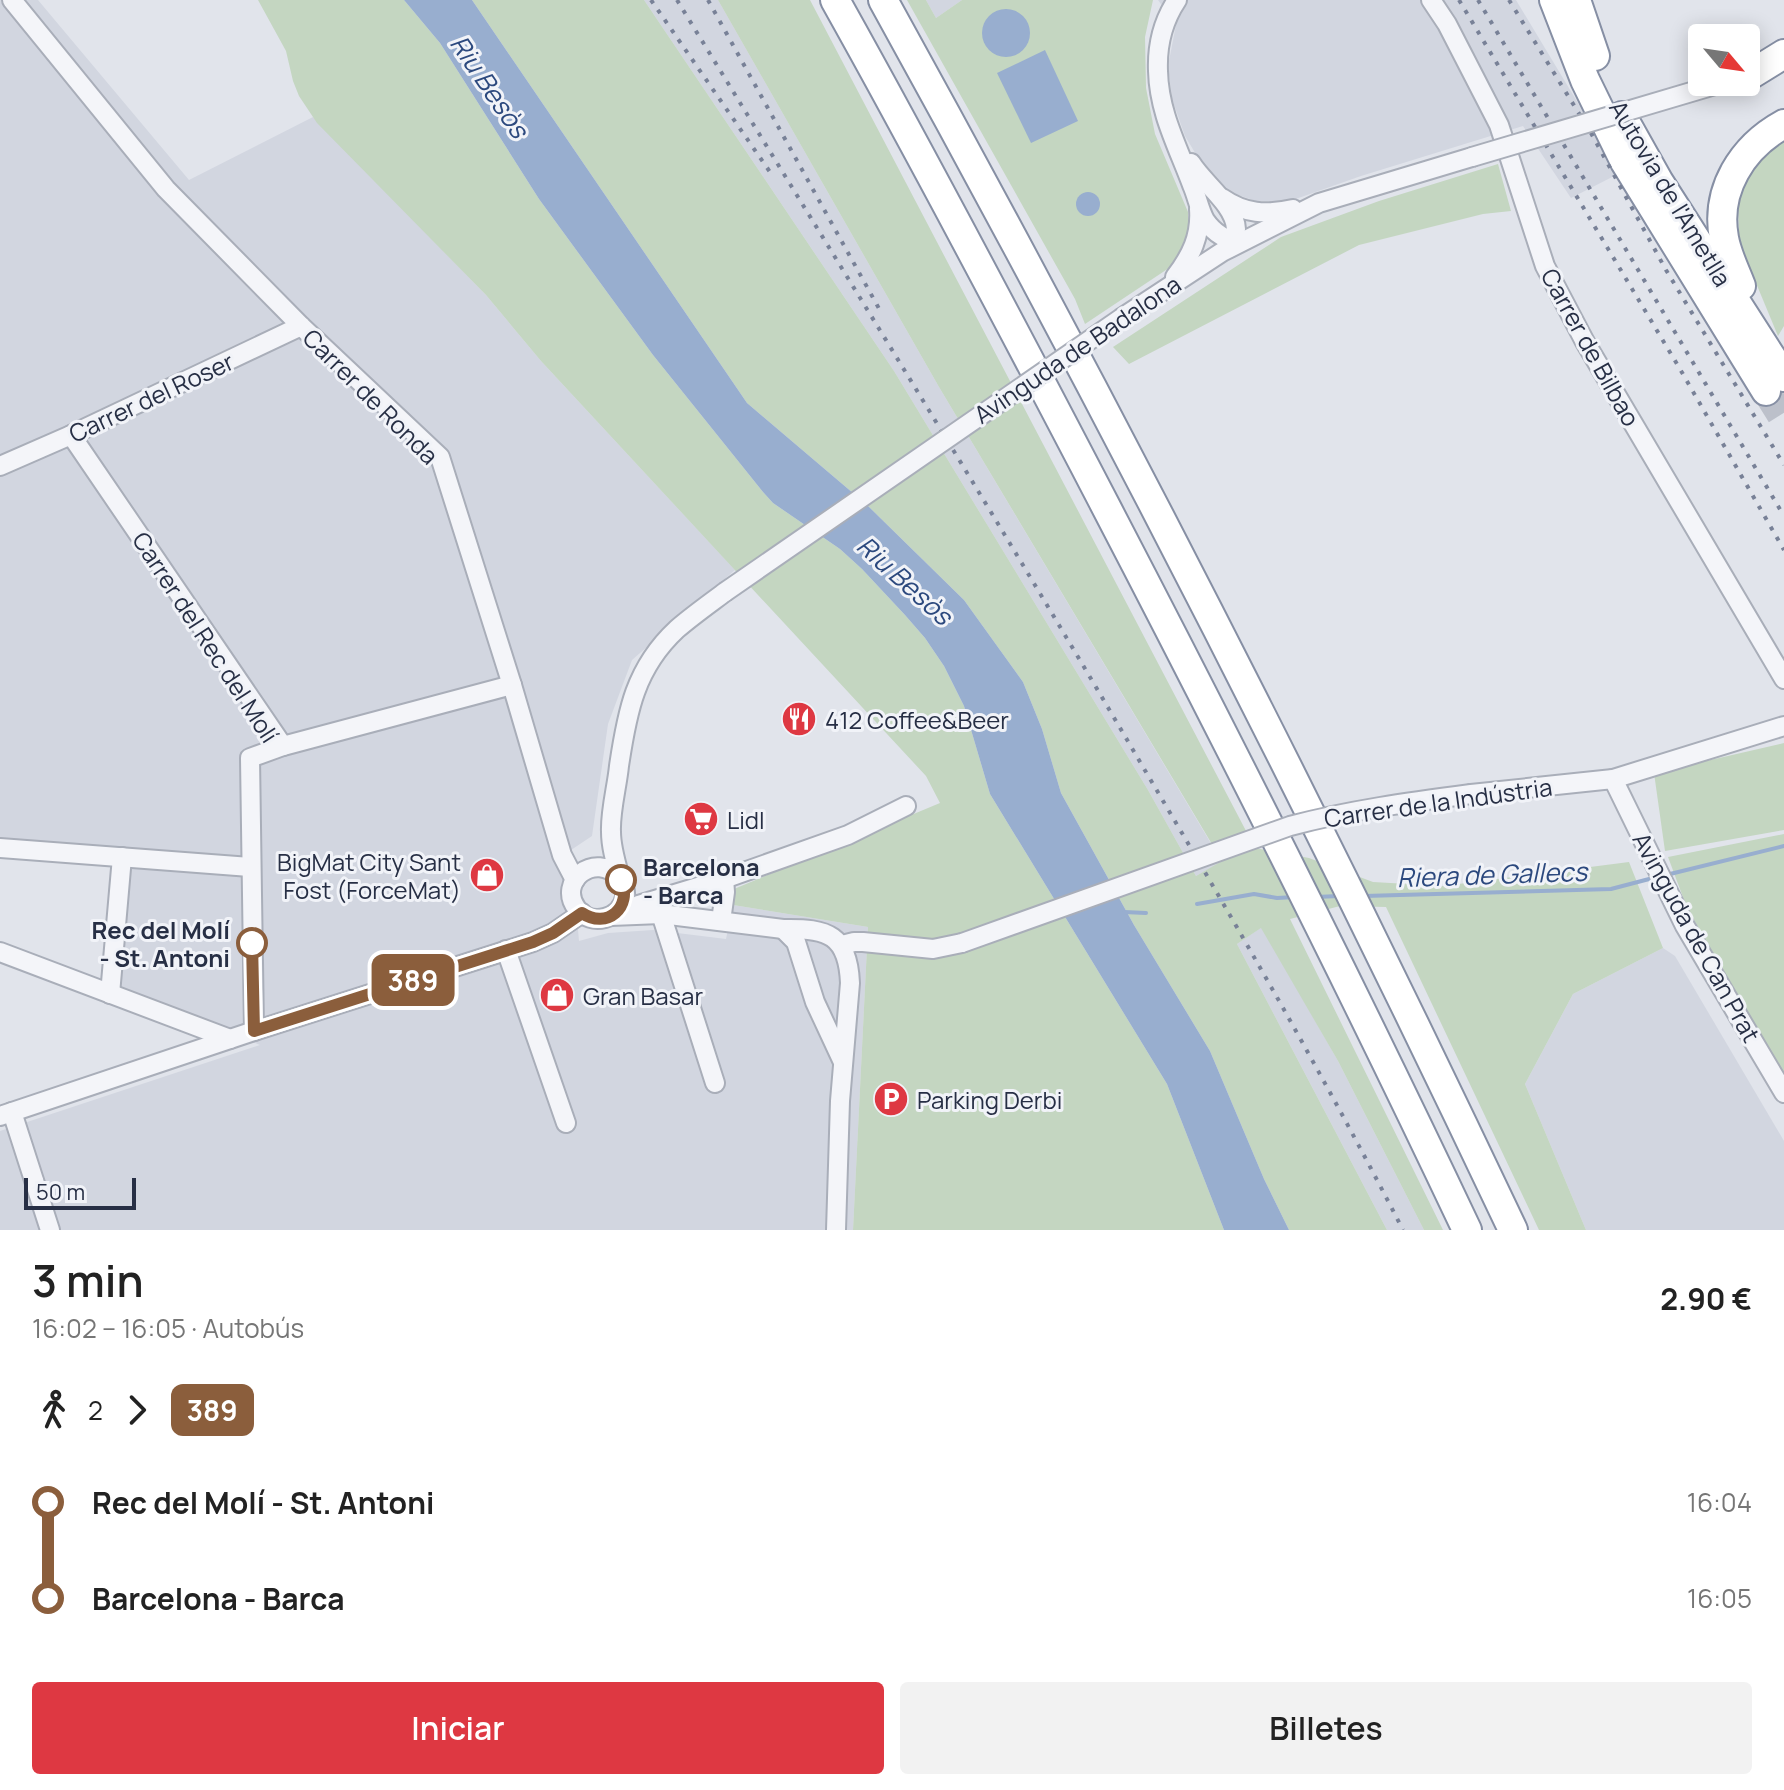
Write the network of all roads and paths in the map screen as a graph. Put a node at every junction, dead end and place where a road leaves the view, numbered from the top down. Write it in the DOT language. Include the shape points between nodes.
graph roads {
  1 [pos="12,0"];
  2 [pos="835,0"];
  3 [pos="883,0"];
  4 [pos="1431,0"];
  5 [pos="1554,0"];
  6 [pos="1576,0"];
  7 [pos="1587,0"];
  8 [pos="1173,2"];
  9 [pos="1593,52"];
  10 [pos="1784,54"];
  11 [pos="1784,64"];
  12 [pos="1760,67"];
  13 [pos="1760,71"];
  14 [pos="1688,93"];
  15 [pos="1784,124"];
  16 [pos="1168,128"];
  17 [pos="1217,195"];
  18 [pos="1319,203"];
  19 [pos="1199,206"];
  20 [pos="1234,243"];
  21 [pos="1168,286"];
  22 [pos="301,326"];
  23 [pos="1763,342"];
  24 [pos="1775,384"];
  25 [pos="71,435"];
  26 [pos="0,466"];
  27 [pos="1784,679"];
  28 [pos="512,685"];
  29 [pos="1784,726"];
  30 [pos="283,746"];
  31 [pos="1613,779"];
  32 [pos="906,806"];
  33 [pos="610,831"];
  34 [pos="0,848"];
  35 [pos="122,857"];
  36 [pos="250,867"];
  37 [pos="593,867"];
  38 [pos="620,878"];
  39 [pos="724,879"];
  40 [pos="575,880"];
  41 [pos="631,902"];
  42 [pos="582,913"];
  43 [pos="661,914"];
  44 [pos="611,916"];
  45 [pos="721,921"];
  46 [pos="783,929"];
  47 [pos="842,945"];
  48 [pos="506,950"];
  49 [pos="0,952"];
  50 [pos="110,994"];
  51 [pos="815,1002"];
  52 [pos="848,1011"];
  53 [pos="254,1031"];
  54 [pos="230,1039"];
  55 [pos="843,1063"];
  56 [pos="715,1083"];
  57 [pos="1784,1093"];
  58 [pos="6,1114"];
  59 [pos="566,1123"];
  60 [pos="50,1230"];
  61 [pos="836,1230"];
  62 [pos="1467,1230"];
  63 [pos="1513,1230"];
  1 -- 22 [label="street, Carrer de Ronda" via="166,189"];
  2 -- 62 [label="highway" via="1025,350 1292,868"];
  3 -- 63 [label="highway" via="1099,401 1331,852"];
  4 -- 27 [label="street, Carrer de Bilbao" via="1499,125 1552,279"];
  5 -- 24 [label="highway, Autovia de l'Ametlla" via="1625,162"];
  6 -- 9 [label="highway, Autovia de l'Ametlla"];
  7 -- 9 [label="highway"];
  8 -- 16 [label="street" via="1158,57"];
  9 -- 23 [label="highway, Autovia de l'Ametlla" via="1652,170"];
  10 -- 12 [label="highway"];
  11 -- 13 [label="street, Avinguda de Badalona"];
  14 -- 18 [label="street, Avinguda de Badalona, bridge"];
  15 -- 23 [label="highway" via="1743,157 1723,211 1728,253"];
  16 -- 17 [label="street"];
  16 -- 19 [label="street"];
  17 -- 18 [label="street" via="1238,207 1270,214"];
  17 -- 20 [label="street" via="1233,217"];
  18 -- 20 [label="street, Avinguda de Badalona"];
  19 -- 20 [label="street" via="1212,228"];
  19 -- 21 [label="street" via="1193,248"];
  20 -- 21 [label="street, Avinguda de Badalona"];
  21 -- 33 [label="street, Avinguda de Badalona, bridge" via="677,630 638,683 626,722"];
  22 -- 25 [label="street, Carrer del Roser"];
  22 -- 28 [label="street, Carrer de Ronda" via="440,457"];
  23 -- 24 [label="highway, Autovia de l'Ametlla"];
  25 -- 26 [label="street, Carrer del Roser"];
  25 -- 30 [label="street, Carrer del Rec del Molí"];
  28 -- 30 [label="street"];
  28 -- 40 [label="street, Carrer de Ronda" via="562,855"];
  29 -- 31 [label="street, Carrer de la Indústria"];
  30 -- 36 [label="street, Carrer del Rec del Molí" via="250,758"];
  31 -- 47 [label="street, Carrer de la Indústria, bridge" via="1333,815 962,943 933,949"];
  31 -- 57 [label="street, Avinguda de Can Prat" via="1685,926"];
  32 -- 39 [label="street" via="848,835"];
  33 -- 37 [label="street, Avinguda de Badalona"];
  33 -- 38 [label="street, Avinguda de Badalona"];
  34 -- 35 [label="street"];
  35 -- 36 [label="street"];
  35 -- 50 [label="street"];
  36 -- 53 [label="street, Carrer del Rec del Molí"];
  37 -- 38 [label="street" via="602,866"];
  37 -- 40 [label="street"];
  38 -- 41 [label="street"];
  39 -- 41 [label="street"];
  39 -- 45 [label="street"];
  40 -- 42 [label="street" via="572,899"];
  41 -- 43 [label="street"];
  41 -- 44 [label="street"];
  42 -- 44 [label="street" via="593,919"];
  42 -- 48 [label="street" via="553,933"];
  43 -- 44 [label="street"];
  43 -- 45 [label="street"];
  43 -- 56 [label="street"];
  45 -- 46 [label="street"];
  46 -- 47 [label="street" via="819,932"];
  46 -- 51 [label="street" via="796,942"];
  47 -- 52 [label="street" via="849,967"];
  48 -- 53 [label="street"];
  48 -- 59 [label="street"];
  49 -- 50 [label="street"];
  50 -- 54 [label="street"];
  51 -- 52 [label="street" via="833,1015"];
  51 -- 55 [label="street"];
  52 -- 55 [label="street"];
  53 -- 54 [label="street"];
  54 -- 58 [label="street"];
  55 -- 61 [label="street"];
  58 -- 60 [label="street"];
}
